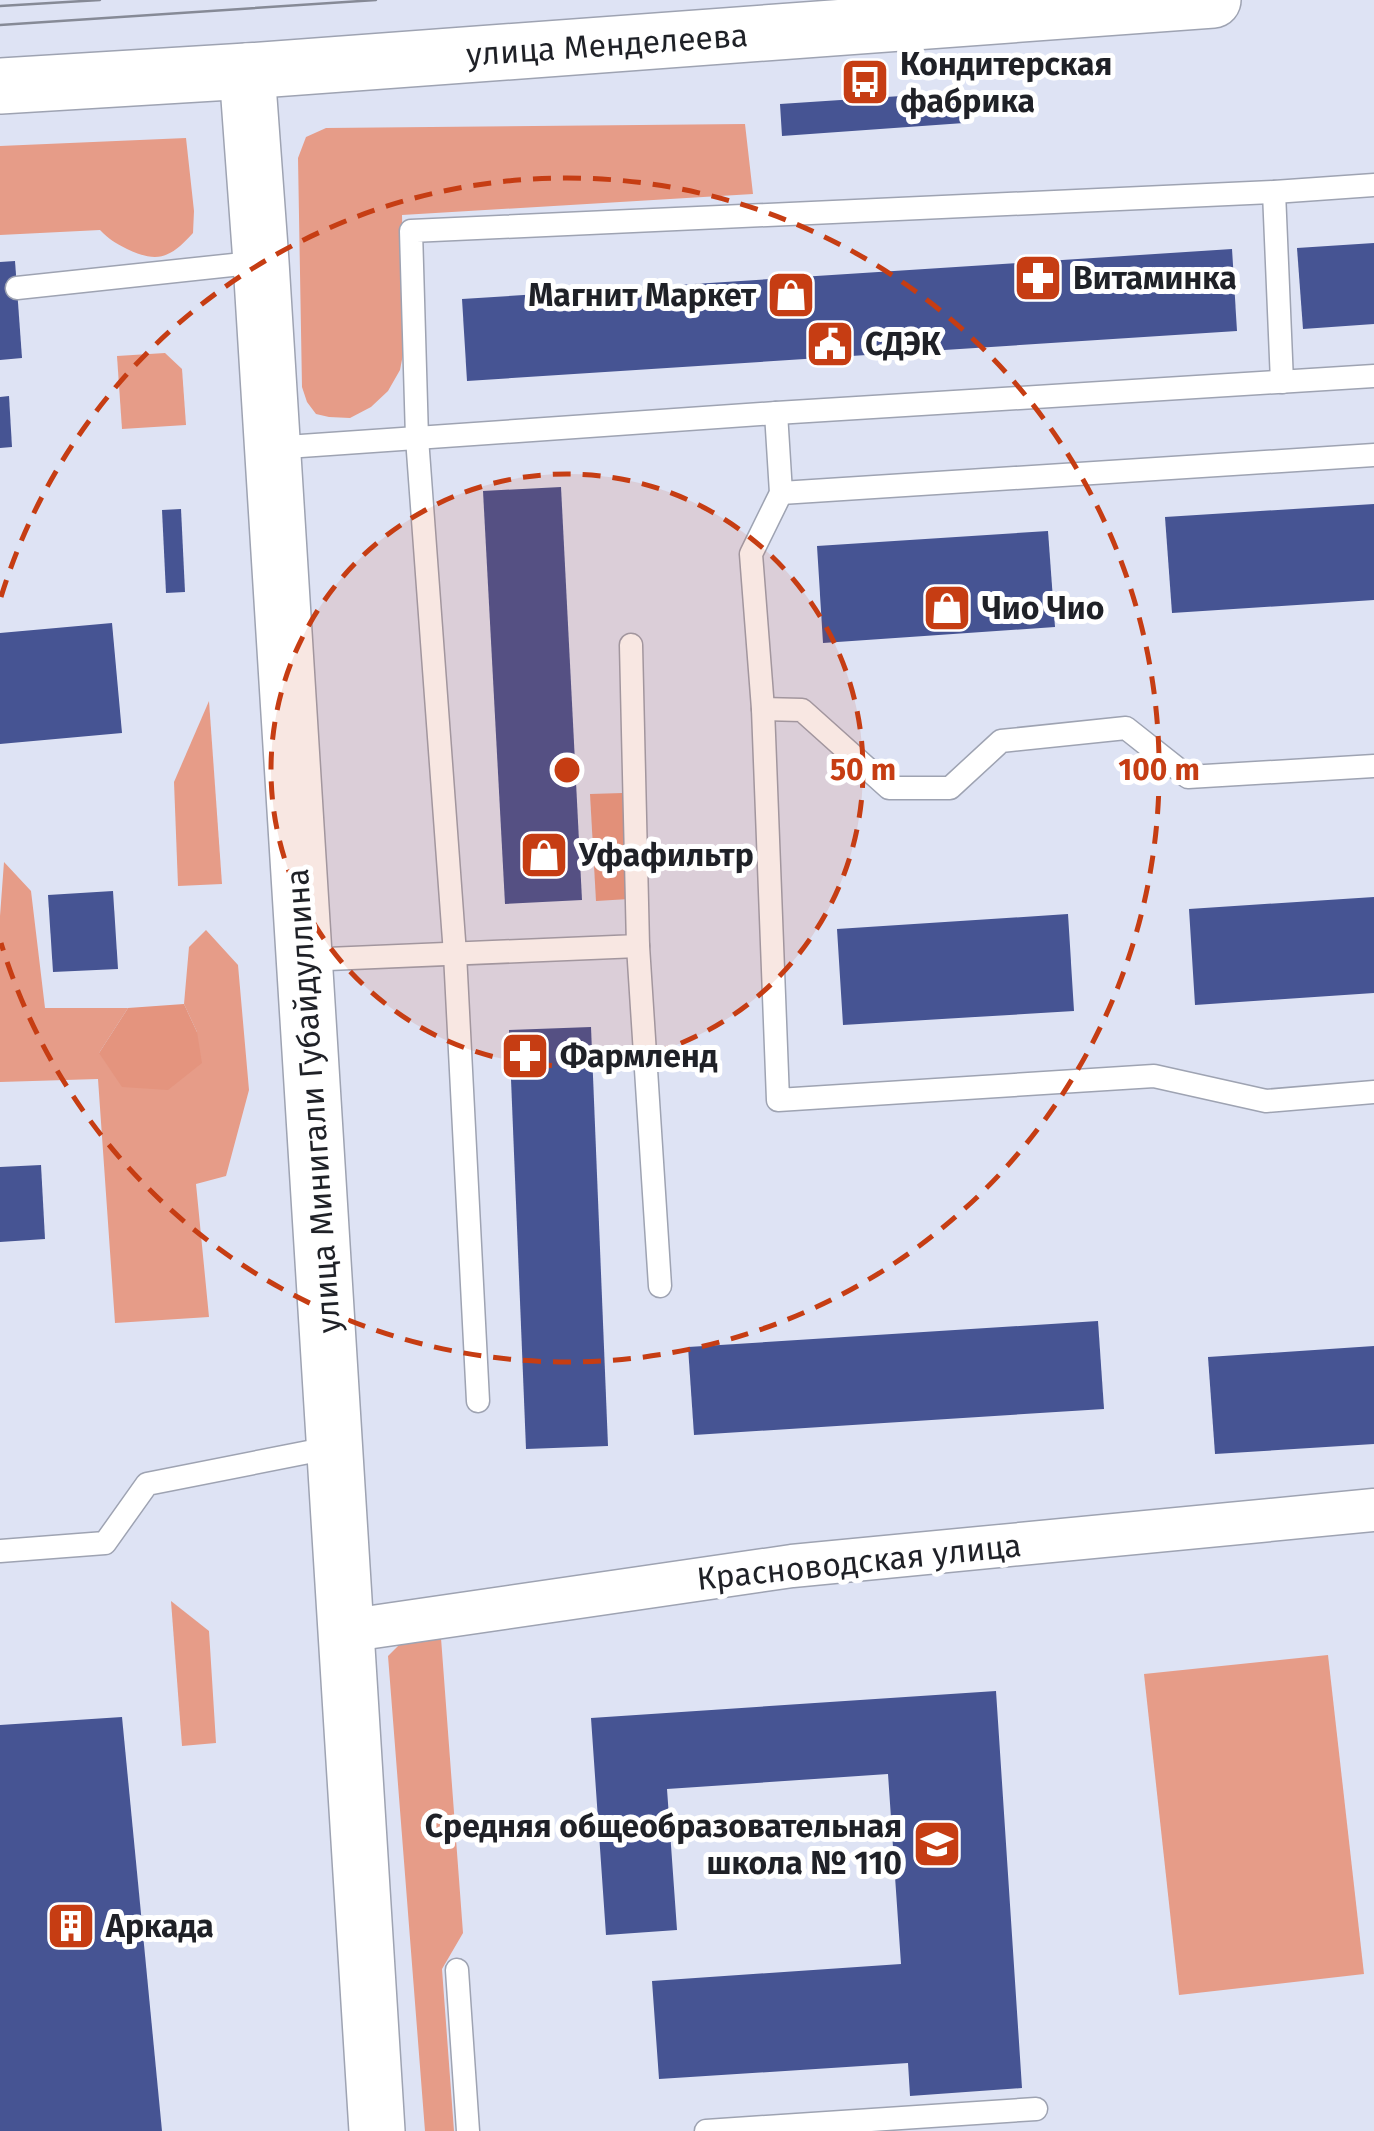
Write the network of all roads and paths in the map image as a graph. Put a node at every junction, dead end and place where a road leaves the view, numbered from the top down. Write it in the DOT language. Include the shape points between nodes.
graph roads {
  1 [pos="1213,0"];
  2 [pos="247,71"];
  3 [pos="0,86"];
  4 [pos="1374,185"];
  5 [pos="1274,192"];
  6 [pos="261,262"];
  7 [pos="17,288"];
  8 [pos="1374,376"];
  9 [pos="1282,382"];
  10 [pos="776,412"];
  11 [pos="417,438"];
  12 [pos="272,448"];
  13 [pos="1374,456"];
  14 [pos="781,493"];
  15 [pos="630,645"];
  16 [pos="763,709"];
  17 [pos="1374,766"];
  18 [pos="638,946"];
  19 [pos="454,954"];
  20 [pos="304,960"];
  21 [pos="1374,1092"];
  22 [pos="660,1286"];
  23 [pos="478,1400"];
  24 [pos="334,1447"];
  25 [pos="1374,1510"];
  26 [pos="0,1551"];
  27 [pos="346,1631"];
  28 [pos="457,1970"];
  29 [pos="1036,2109"];
  30 [pos="376,2131"];
  31 [pos="468,2131"];
  32 [pos="706,2131"];
  1 -- 2 [label="main road, улица Менделеева"];
  2 -- 3 [label="main road, улица Менделеева"];
  2 -- 6 [label="main road, улица Минигали Губайдуллина"];
  4 -- 5 [label="lane"];
  5 -- 9 [label="lane"];
  5 -- 11 [label="lane" via="411,231"];
  6 -- 7 [label="lane"];
  6 -- 12 [label="main road, улица Минигали Губайдуллина"];
  8 -- 9 [label="lane"];
  9 -- 10 [label="lane"];
  10 -- 11 [label="lane"];
  10 -- 14 [label="lane"];
  11 -- 12 [label="lane"];
  11 -- 19 [label="lane"];
  12 -- 20 [label="main road, улица Минигали Губайдуллина"];
  13 -- 14 [label="lane"];
  14 -- 16 [label="lane" via="751,554"];
  15 -- 18 [label="lane"];
  16 -- 17 [label="lane" via="802,710 889,788 950,788 1001,741 1126,728 1188,777"];
  16 -- 21 [label="lane" via="778,1100 1154,1076 1266,1101"];
  18 -- 19 [label="lane"];
  18 -- 22 [label="lane"];
  19 -- 20 [label="lane"];
  19 -- 23 [label="lane"];
  20 -- 24 [label="main road, улица Минигали Губайдуллина"];
  24 -- 26 [label="lane" via="147,1484 104,1543"];
  24 -- 27 [label="main road, улица Минигали Губайдуллина"];
  25 -- 27 [label="street, Красноводская улица" via="792,1566"];
  27 -- 30 [label="main road, улица Минигали Губайдуллина"];
  28 -- 31 [label="lane"];
  29 -- 32 [label="lane"];
}
